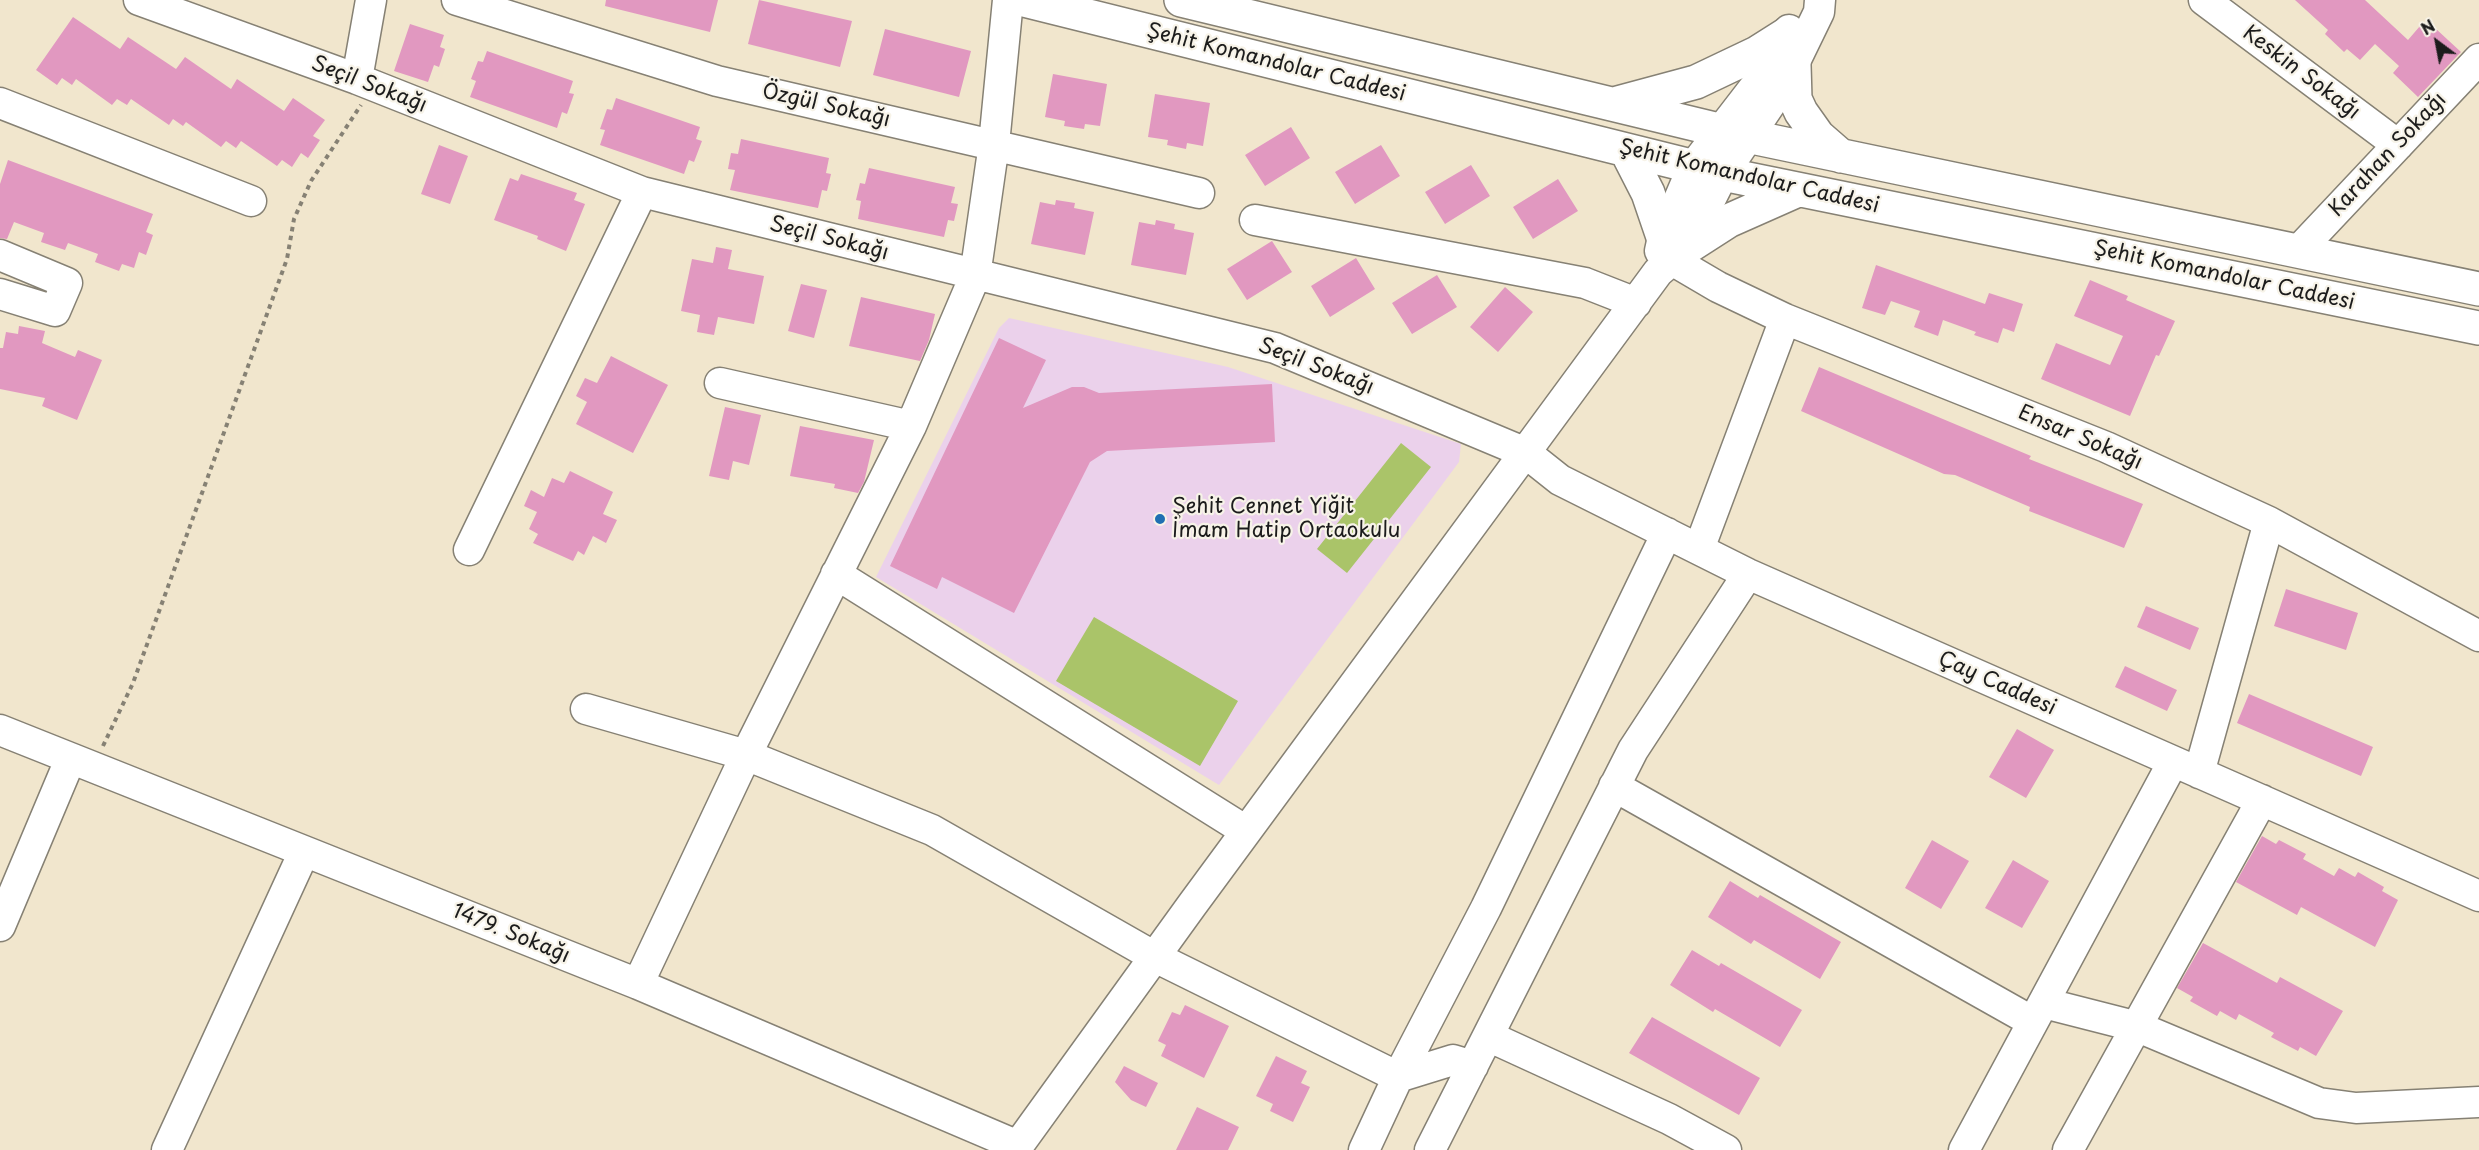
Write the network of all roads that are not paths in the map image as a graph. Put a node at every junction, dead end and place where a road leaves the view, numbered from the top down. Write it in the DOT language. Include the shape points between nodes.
graph roads {
  1 [pos="139,0"];
  2 [pos="371,0"];
  3 [pos="457,0"];
  4 [pos="1008,0"];
  5 [pos="1024,0"];
  6 [pos="1181,0"];
  7 [pos="1808,0"];
  8 [pos="1820,0"];
  9 [pos="2204,0"];
  10 [pos="1790,49"];
  11 [pos="2479,59"];
  12 [pos="365,82"];
  13 [pos="0,104"];
  14 [pos="1607,105"];
  15 [pos="1736,134"];
  16 [pos="994,144"];
  17 [pos="2398,145"];
  18 [pos="1626,150"];
  19 [pos="1841,156"];
  20 [pos="1708,171"];
  21 [pos="1798,190"];
  22 [pos="642,192"];
  23 [pos="1199,193"];
  24 [pos="251,201"];
  25 [pos="1254,220"];
  26 [pos="2298,251"];
  27 [pos="1670,254"];
  28 [pos="0,255"];
  29 [pos="975,276"];
  30 [pos="2479,289"];
  31 [pos="0,294"];
  32 [pos="1636,303"];
  33 [pos="1785,319"];
  34 [pos="2479,328"];
  35 [pos="720,383"];
  36 [pos="911,426"];
  37 [pos="1526,453"];
  38 [pos="2269,522"];
  39 [pos="1667,533"];
  40 [pos="1699,549"];
  41 [pos="469,550"];
  42 [pos="837,574"];
  43 [pos="1748,574"];
  44 [pos="2479,636"];
  45 [pos="586,709"];
  46 [pos="0,730"];
  47 [pos="746,755"];
  48 [pos="81,764"];
  49 [pos="2186,767"];
  50 [pos="1614,786"];
  51 [pos="2262,800"];
  52 [pos="1246,831"];
  53 [pos="304,852"];
  54 [pos="2479,896"];
  55 [pos="0,926"];
  56 [pos="1155,957"];
  57 [pos="638,984"];
  58 [pos="2038,1013"];
  59 [pos="2138,1027"];
  60 [pos="1488,1036"];
  61 [pos="1473,1066"];
  62 [pos="1398,1077"];
  63 [pos="2479,1102"];
  64 [pos="1017,1148"];
  65 [pos="167,1150"];
  66 [pos="1364,1150"];
  67 [pos="1430,1150"];
  68 [pos="1726,1150"];
  69 [pos="1964,1150"];
  70 [pos="2068,1150"];
  1 -- 12 [label="street, Seçil Sokağı"];
  2 -- 12 [label="street"];
  3 -- 16 [label="street, Özgül Sokağı" via="717,81"];
  4 -- 16 [label="street"];
  5 -- 18 [label="main road, Şehit Komandolar Caddesi"];
  6 -- 14 [label="main road, Şehit Komandolar Caddesi"];
  7 -- 10 [label="street"];
  8 -- 10 [label="street" via="1819,12"];
  9 -- 17 [label="street, Keskin Sokağı"];
  10 -- 14 [label="main road" via="1696,82"];
  10 -- 15 [label="street" via="1775,99"];
  10 -- 19 [label="main road" via="1795,99 1801,112 1818,136"];
  11 -- 17 [label="street, Karahan Sokağı"];
  12 -- 22 [label="street, Seçil Sokağı"];
  13 -- 24 [label="street"];
  14 -- 15 [label="main road, Şehit Komandolar Caddesi"];
  15 -- 19 [label="main road, Şehit Komandolar Caddesi"];
  15 -- 20 [label="street"];
  16 -- 23 [label="street, Özgül Sokağı"];
  16 -- 29 [label="street"];
  17 -- 26 [label="street, Karahan Sokağı"];
  18 -- 20 [label="main road, Şehit Komandolar Caddesi"];
  18 -- 27 [label="main road" via="1648,193"];
  19 -- 26 [label="main road, Şehit Komandolar Caddesi"];
  20 -- 21 [label="main road, Şehit Komandolar Caddesi"];
  20 -- 27 [label="street"];
  21 -- 27 [label="main road" via="1728,221"];
  21 -- 34 [label="main road, Şehit Komandolar Caddesi"];
  22 -- 29 [label="street, Seçil Sokağı"];
  22 -- 41 [label="street"];
  25 -- 32 [label="street" via="1585,283"];
  26 -- 30 [label="main road, Şehit Komandolar Caddesi"];
  27 -- 32 [label="street"];
  27 -- 33 [label="street, Ensar Sokağı" via="1718,286"];
  28 -- 31 [label="street" via="67,283 55,311"];
  29 -- 36 [label="street"];
  29 -- 37 [label="street, Seçil Sokağı" via="1275,348"];
  32 -- 37 [label="street"];
  33 -- 38 [label="street, Ensar Sokağı" via="2106,447"];
  33 -- 40 [label="street"];
  35 -- 36 [label="street"];
  36 -- 42 [label="street"];
  37 -- 39 [label="street, Çay Caddesi" via="1560,480"];
  37 -- 52 [label="street"];
  38 -- 44 [label="street, Ensar Sokağı"];
  38 -- 49 [label="street"];
  39 -- 40 [label="street, Çay Caddesi"];
  39 -- 62 [label="street" via="1486,908"];
  40 -- 43 [label="street, Çay Caddesi"];
  42 -- 47 [label="street"];
  42 -- 52 [label="street"];
  43 -- 49 [label="street, Çay Caddesi"];
  43 -- 50 [label="street" via="1633,750"];
  45 -- 47 [label="street"];
  46 -- 48 [label="street, 1479. Sokağı"];
  47 -- 56 [label="street" via="932,830"];
  47 -- 57 [label="street"];
  48 -- 53 [label="street, 1479. Sokağı"];
  48 -- 55 [label="street"];
  49 -- 51 [label="street, Çay Caddesi"];
  49 -- 58 [label="street"];
  50 -- 58 [label="street"];
  50 -- 60 [label="street"];
  51 -- 54 [label="street, Çay Caddesi"];
  51 -- 59 [label="street"];
  52 -- 56 [label="street"];
  53 -- 57 [label="street, 1479. Sokağı"];
  53 -- 65 [label="street"];
  56 -- 62 [label="street"];
  56 -- 64 [label="street"];
  57 -- 64 [label="street, 1479. Sokağı"];
  58 -- 59 [label="street"];
  58 -- 69 [label="street"];
  59 -- 63 [label="street" via="2319,1103 2356,1108"];
  59 -- 70 [label="street"];
  60 -- 61 [label="street"];
  60 -- 68 [label="street" via="1669,1119"];
  61 -- 62 [label="street" via="1453,1060"];
  61 -- 67 [label="street"];
  62 -- 66 [label="street"];
}
